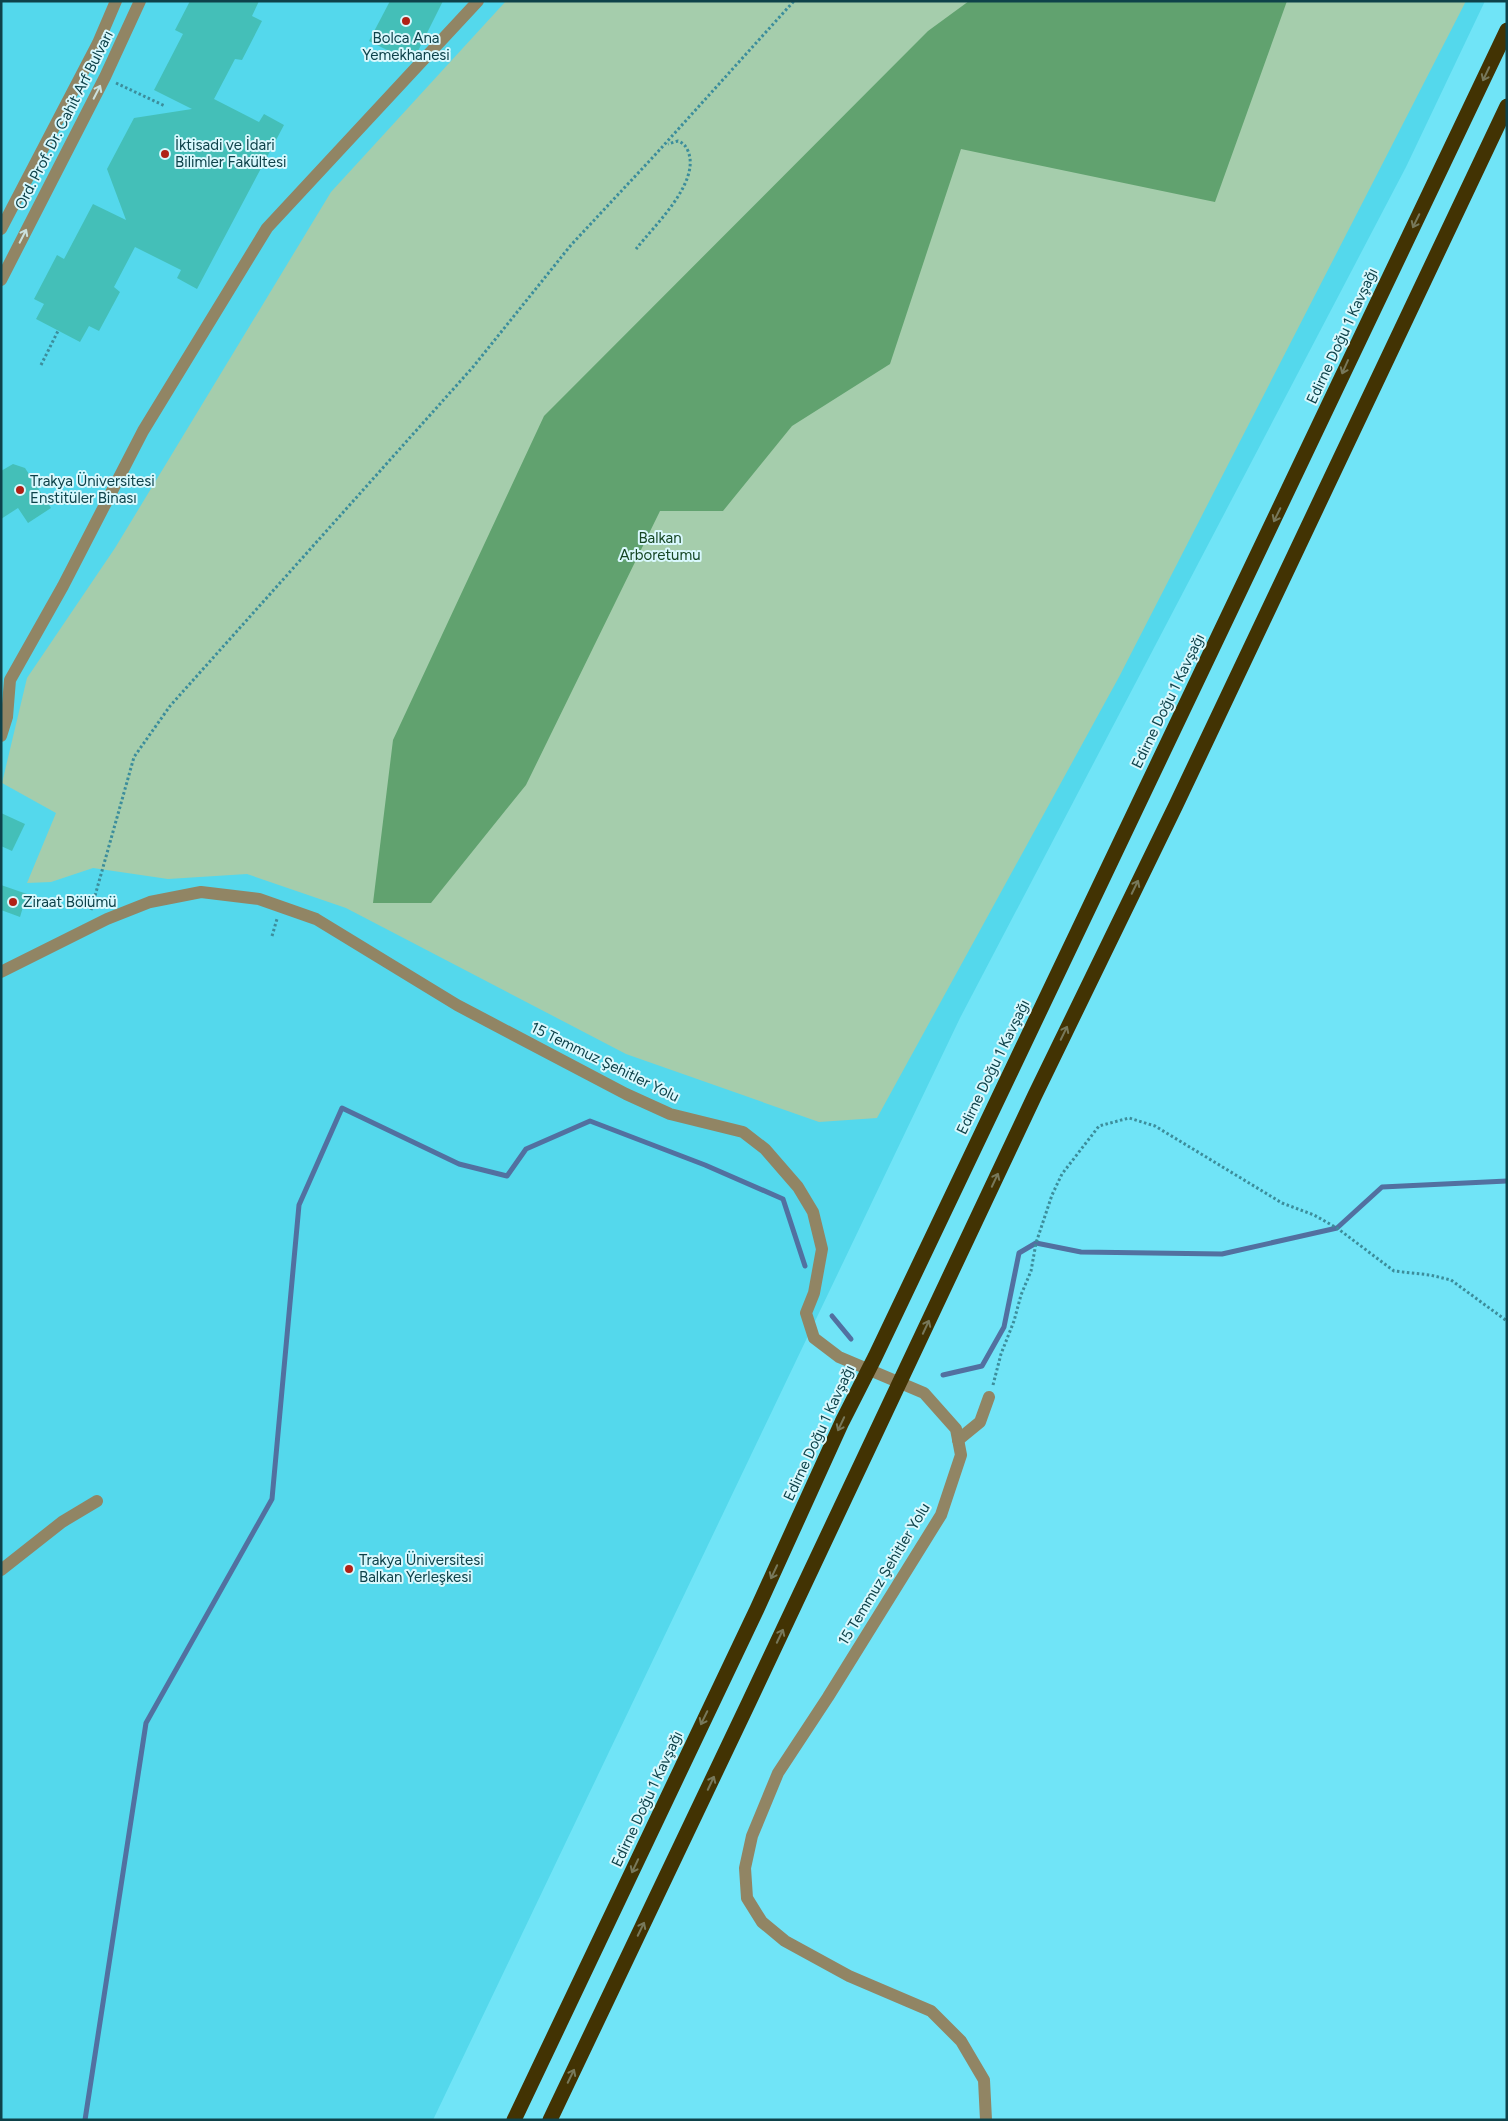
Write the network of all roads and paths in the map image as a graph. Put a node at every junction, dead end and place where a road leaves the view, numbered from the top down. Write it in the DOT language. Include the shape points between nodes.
graph roads {
  1 [pos="116,1"];
  2 [pos="140,1"];
  3 [pos="478,1"];
  4 [pos="794,1"];
  5 [pos="1507,30"];
  6 [pos="104,77"];
  7 [pos="164,106"];
  8 [pos="1507,106"];
  9 [pos="665,145"];
  10 [pos="1,229"];
  11 [pos="636,249"];
  12 [pos="1,280"];
  13 [pos="58,331"];
  14 [pos="41,365"];
  15 [pos="1,736"];
  16 [pos="86,930"];
  17 [pos="1,972"];
  18 [pos="1507,1321"];
  19 [pos="989,1398"];
  20 [pos="958,1440"];
  21 [pos="97,1501"];
  22 [pos="1,1570"];
  23 [pos="514,2120"];
  24 [pos="550,2120"];
  25 [pos="986,2120"];
  1 -- 10 [label="street, Ord. Prof. Dr. Cahit Arf Bulvarı" via="98,43"];
  2 -- 6 [label="street, Ord. Prof. Dr. Cahit Arf Bulvarı"];
  3 -- 15 [label="street" via="267,228 143,431 10,680 7,717"];
  4 -- 9 [label="path"];
  5 -- 23 [label="highway, Edirne Doğu 1 Kavşağı, one-way" via="842,1422"];
  6 -- 7 [label="path"];
  12 -- 6 [label="street, Ord. Prof. Dr. Cahit Arf Bulvarı, one-way"];
  24 -- 8 [label="highway, one-way"];
  9 -- 11 [label="path" via="678,141 686,146 691,161 688,178"];
  9 -- 16 [label="path" via="571,244 473,367 170,706 134,758"];
  13 -- 14 [label="path"];
  16 -- 17 [label="street, 15 Temmuz Şehitler Yolu"];
  16 -- 20 [label="street, 15 Temmuz Şehitler Yolu" via="150,902 201,892 258,899 316,919 457,1005 626,1094 670,1114 743,1132 770,1155 798,1187 813,1212 822,1249 814,1293 806,1312 814,1338 839,1357 924,1393 956,1429"];
  18 -- 19 [label="path" via="1451,1280 1394,1271 1337,1228 1282,1203 1156,1126 1129,1118 1099,1126 1062,1174 1036,1243 1031,1271"];
  19 -- 20 [label="street" via="980,1422"];
  20 -- 25 [label="street, 15 Temmuz Şehitler Yolu" via="960,1455 941,1515 778,1773 752,1836 745,1868 747,1898 762,1922 785,1941 850,1976 931,2011 961,2041 984,2080"];
  21 -- 22 [label="street" via="62,1522"];
}
